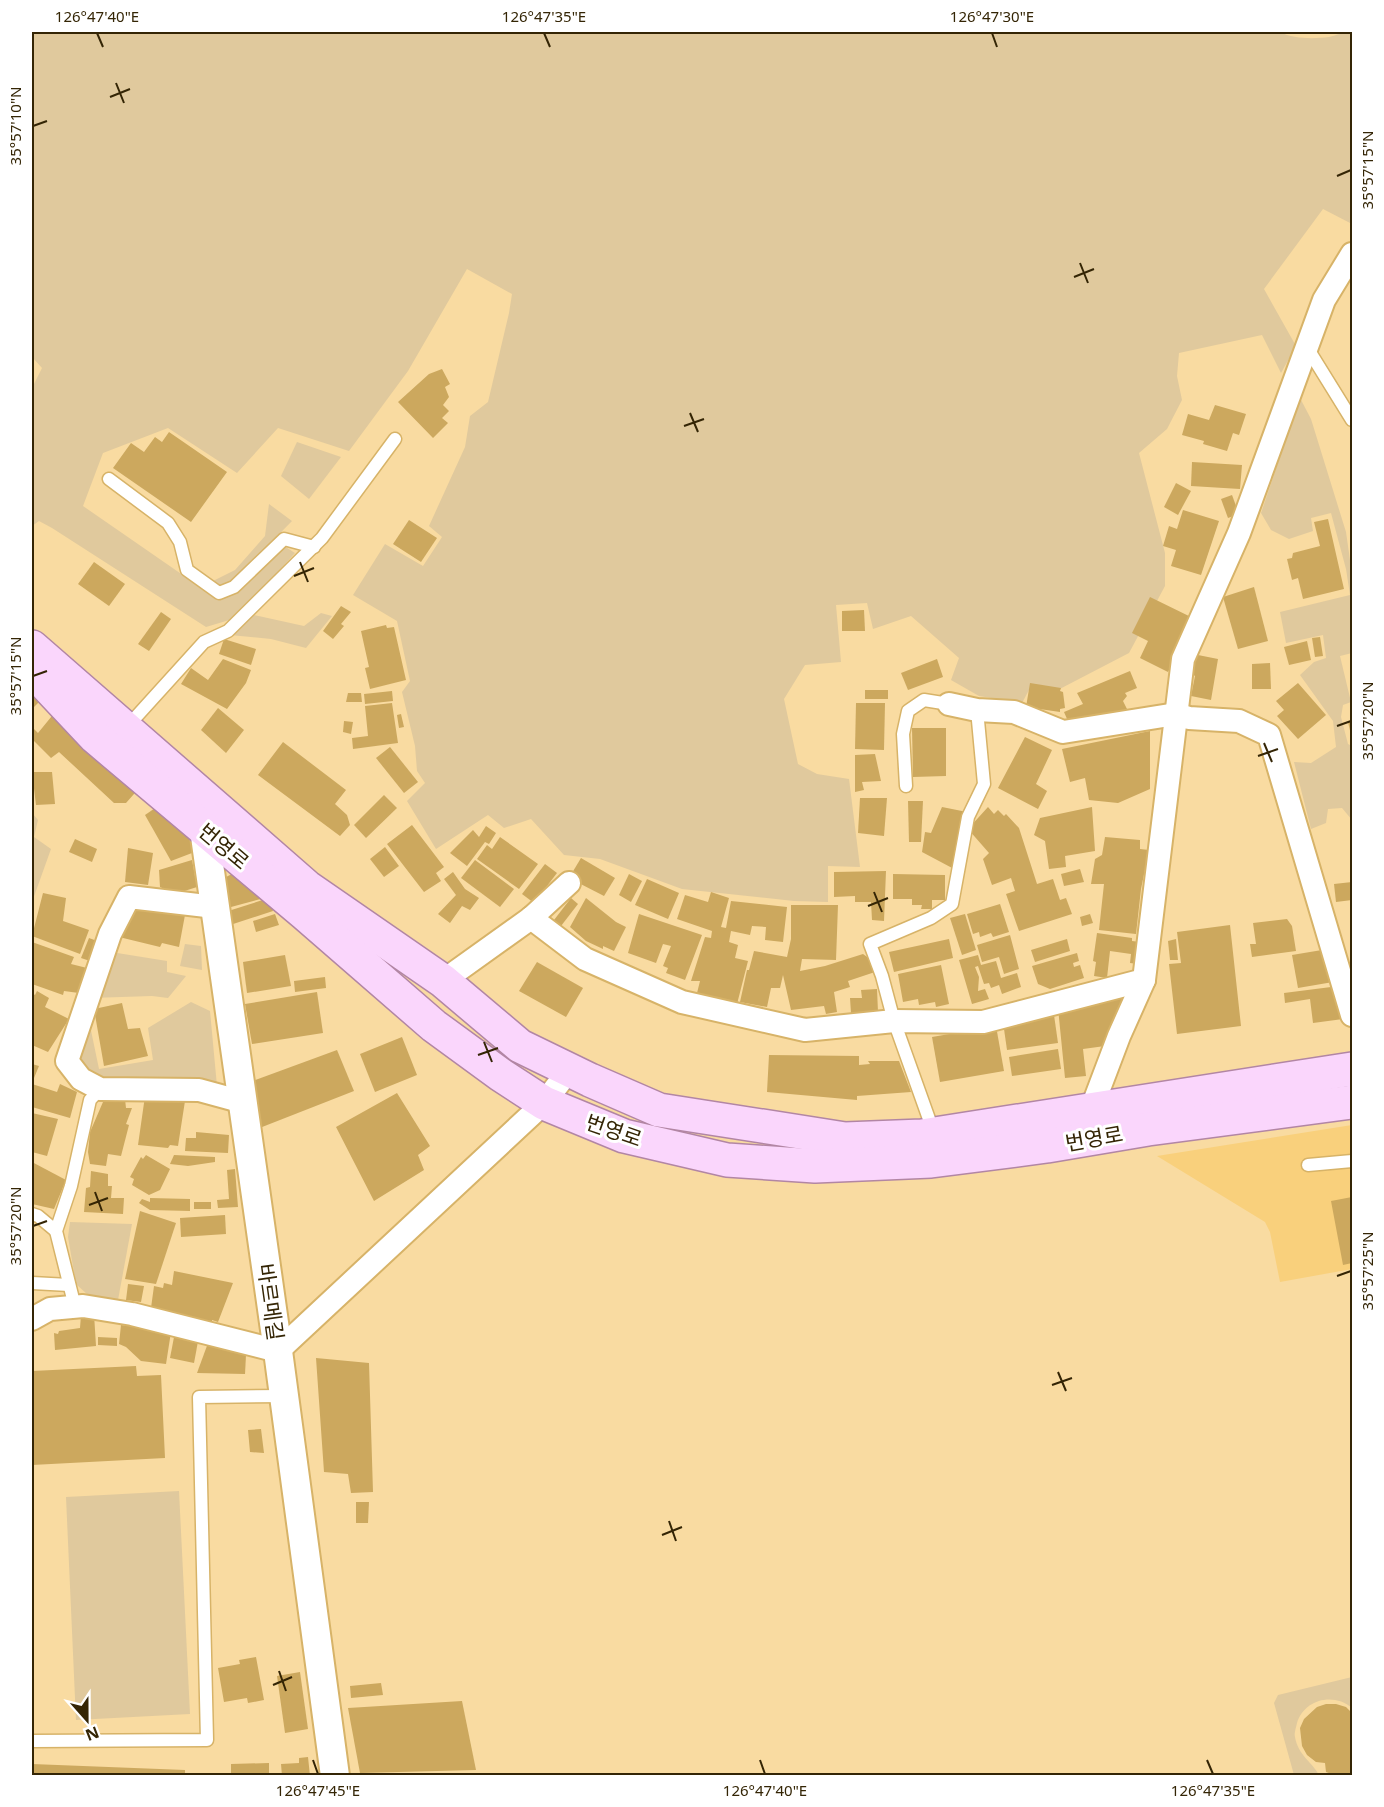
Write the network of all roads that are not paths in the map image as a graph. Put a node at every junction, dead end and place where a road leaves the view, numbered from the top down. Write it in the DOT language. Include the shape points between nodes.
graph roads {
  1 [pos="1353,254"];
  2 [pos="1308,349"];
  3 [pos="1353,420"];
  4 [pos="395,439"];
  5 [pos="109,478"];
  6 [pos="314,547"];
  7 [pos="32,647"];
  8 [pos="32,670"];
  9 [pos="949,704"];
  10 [pos="977,710"];
  11 [pos="1176,714"];
  12 [pos="125,729"];
  13 [pos="906,786"];
  14 [pos="204,829"];
  15 [pos="569,883"];
  16 [pos="215,907"];
  17 [pos="531,918"];
  18 [pos="1144,980"];
  19 [pos="443,981"];
  20 [pos="1353,1015"];
  21 [pos="894,1021"];
  22 [pos="1353,1069"];
  23 [pos="569,1070"];
  24 [pos="100,1089"];
  25 [pos="1353,1101"];
  26 [pos="243,1102"];
  27 [pos="544,1103"];
  28 [pos="1092,1110"];
  29 [pos="935,1134"];
  30 [pos="1353,1161"];
  31 [pos="1308,1165"];
  32 [pos="32,1214"];
  33 [pos="56,1232"];
  34 [pos="32,1283"];
  35 [pos="69,1285"];
  36 [pos="75,1307"];
  37 [pos="32,1319"];
  38 [pos="278,1351"];
  39 [pos="284,1396"];
  40 [pos="32,1740"];
  41 [pos="335,1776"];
  1 -- 2 [label="street" via="1324,300"];
  2 -- 3 [label="lane"];
  2 -- 11 [label="street" via="1239,533 1184,659"];
  4 -- 6 [label="lane"];
  5 -- 6 [label="lane" via="168,523 180,542 187,570 219,593 234,587 284,539"];
  6 -- 12 [label="lane" via="228,631 204,642"];
  7 -- 12 [label="main road, 번영로"];
  8 -- 14 [label="main road, 번영로" via="95,737"];
  9 -- 10 [label="street"];
  9 -- 13 [label="lane" via="924,700 908,711 903,734"];
  10 -- 11 [label="street" via="1014,712 1063,732"];
  10 -- 21 [label="lane" via="984,784 968,817 952,904 931,918 870,944"];
  11 -- 18 [label="street"];
  11 -- 20 [label="street" via="1239,721 1269,735"];
  12 -- 19 [label="main road, 번영로" via="307,887"];
  14 -- 16 [label="street, 바르메길"];
  14 -- 27 [label="main road, 번영로" via="434,1026"];
  15 -- 17 [label="street"];
  16 -- 24 [label="street" via="129,897 110,934 67,1061 81,1079"];
  16 -- 26 [label="street, 바르메길"];
  17 -- 19 [label="street"];
  17 -- 21 [label="street" via="585,959 682,1002 805,1030"];
  18 -- 21 [label="street" via="983,1022"];
  18 -- 28 [label="street"];
  19 -- 23 [label="main road, 번영로" via="520,1046"];
  21 -- 29 [label="lane"];
  22 -- 28 [label="main road, 번영로"];
  23 -- 27 [label="street"];
  23 -- 29 [label="main road, 번영로" via="659,1110 845,1139"];
  24 -- 26 [label="street" via="200,1090"];
  24 -- 33 [label="lane" via="90,1100 71,1186"];
  25 -- 27 [label="main road, 번영로" via="931,1161 815,1166 727,1160 624,1136"];
  26 -- 38 [label="street, 바르메길"];
  27 -- 38 [label="street"];
  28 -- 29 [label="main road, 번영로"];
  30 -- 31 [label="lane"];
  32 -- 33 [label="lane"];
  33 -- 35 [label="lane"];
  34 -- 35 [label="lane"];
  35 -- 36 [label="lane"];
  36 -- 37 [label="street" via="50,1309"];
  36 -- 38 [label="street" via="132,1314"];
  38 -- 39 [label="street, 바르메길"];
  39 -- 40 [label="lane" via="200,1397 207,1740"];
  39 -- 41 [label="street, 바르메길"];
}
